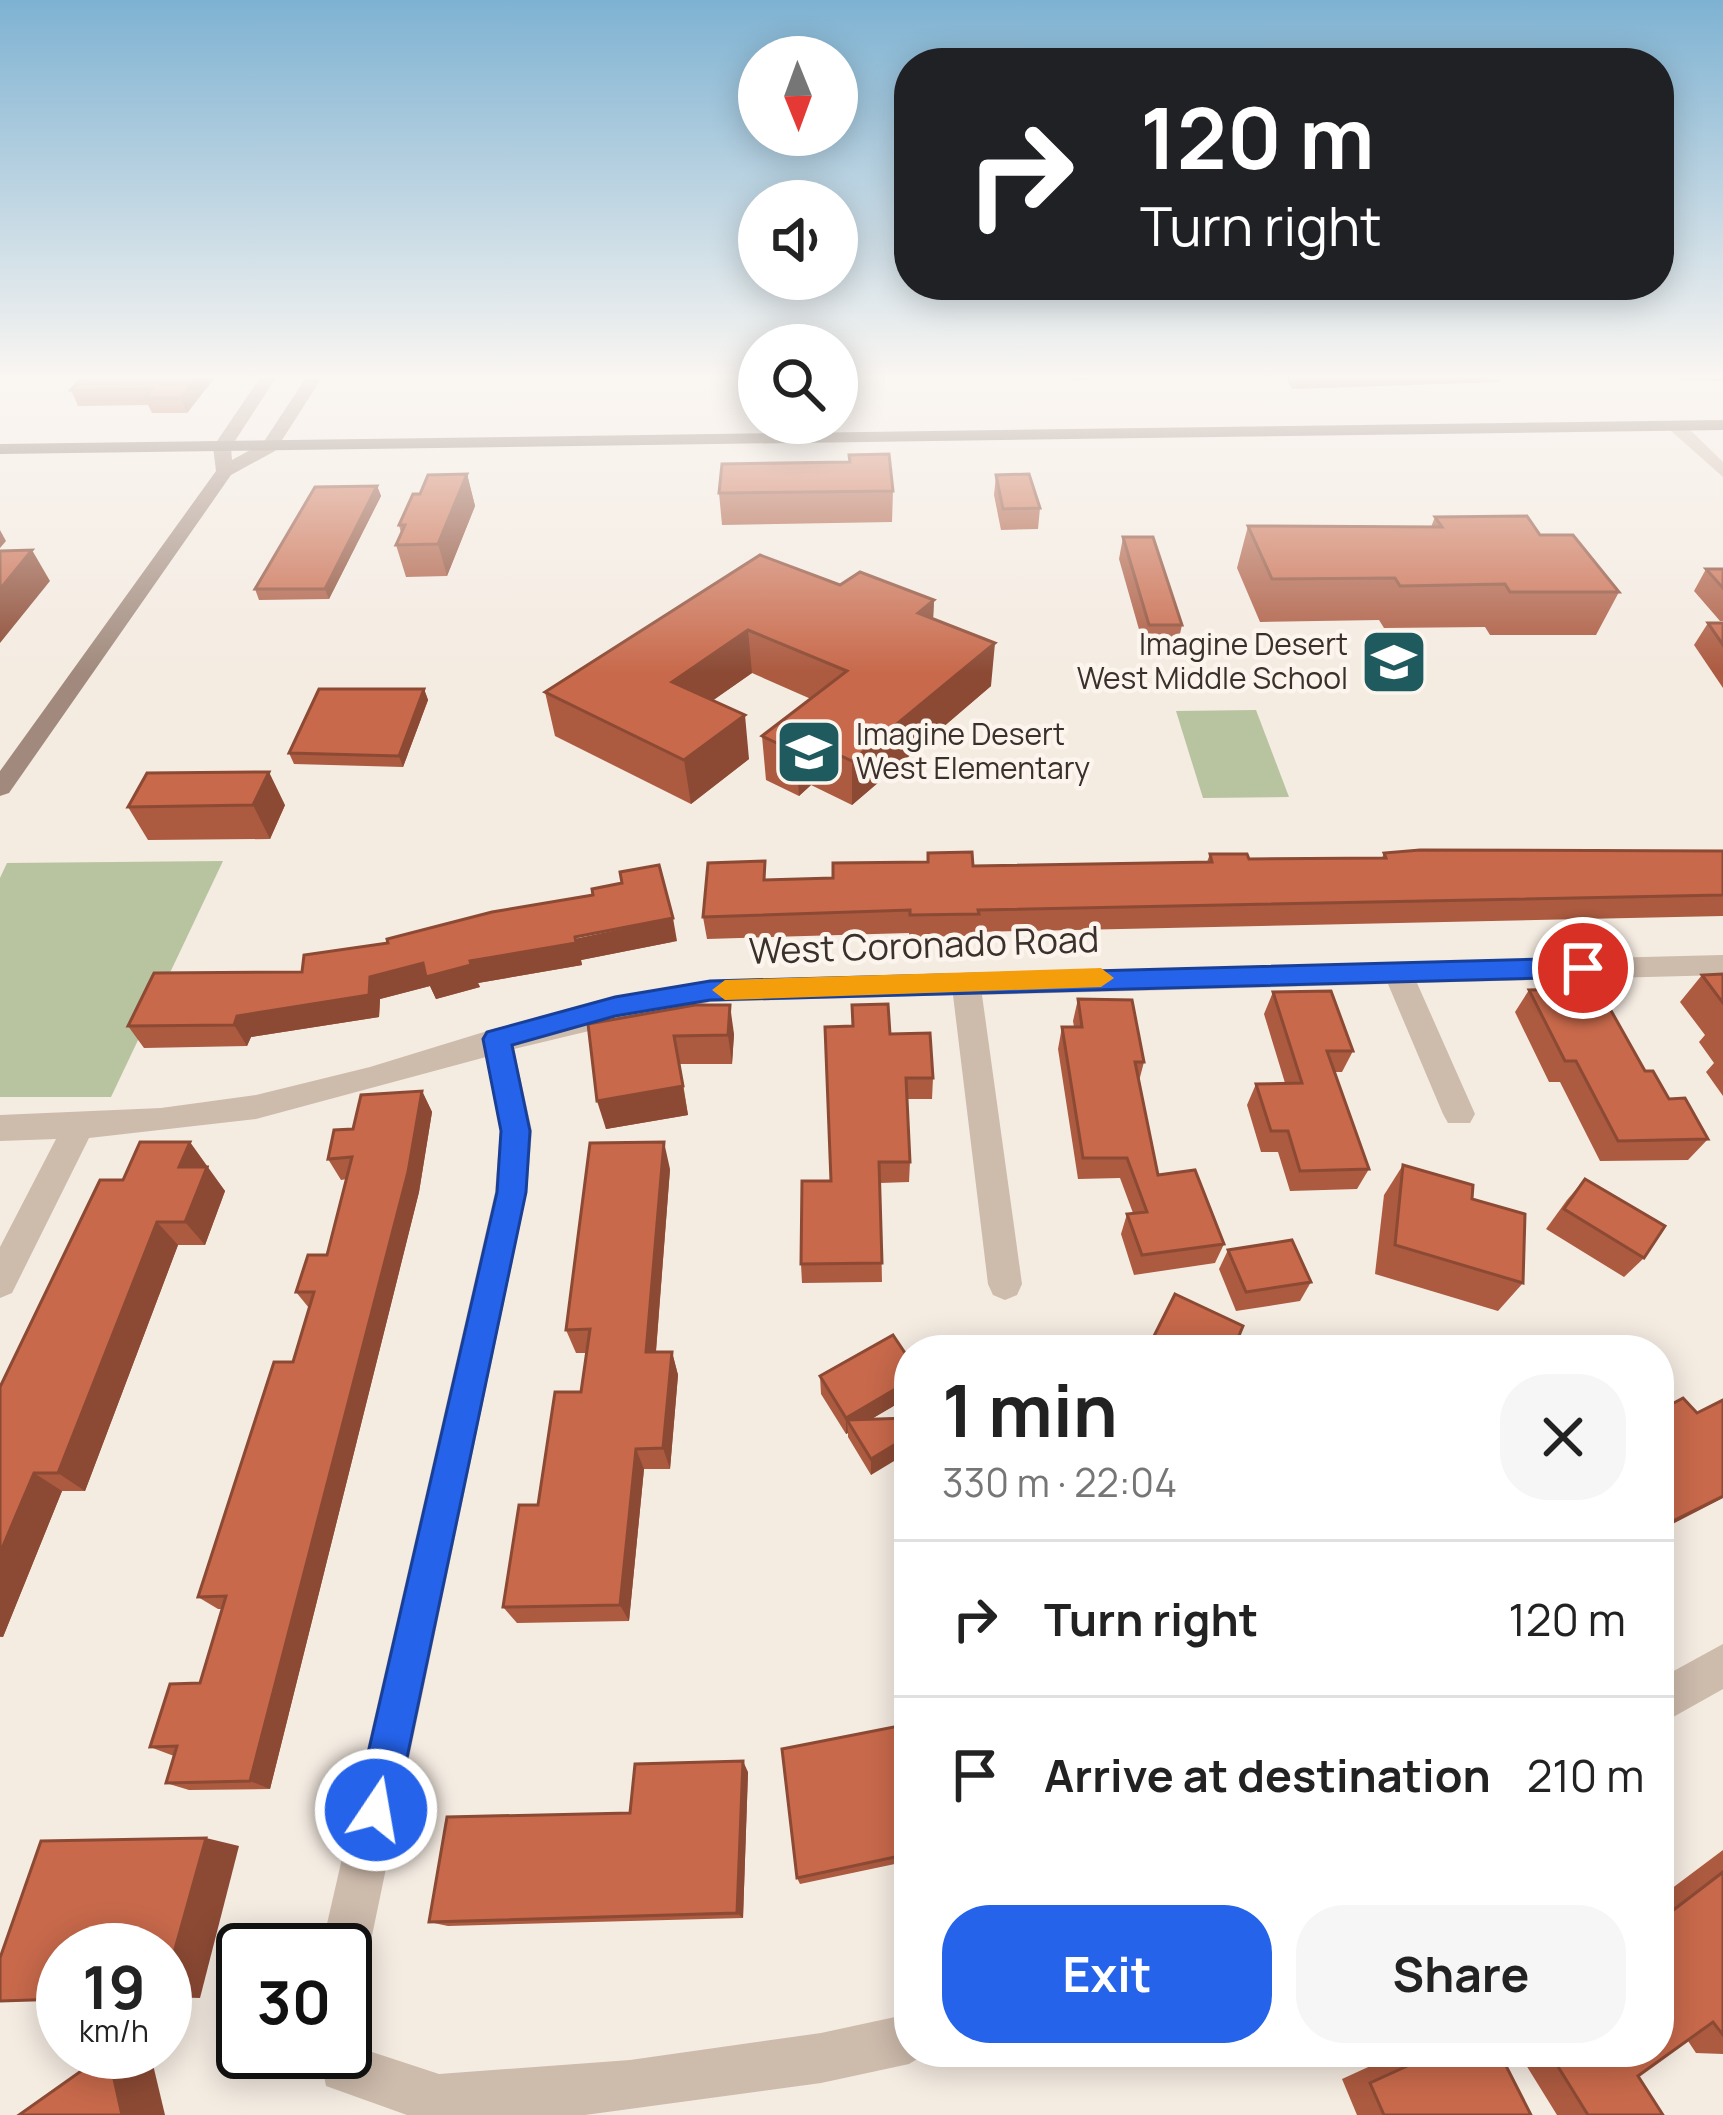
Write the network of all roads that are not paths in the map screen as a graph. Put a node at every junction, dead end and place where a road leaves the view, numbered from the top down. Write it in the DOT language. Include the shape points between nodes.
graph roads {
  1 [pos="222,475"];
  2 [pos="0,788"];
  3 [pos="1723,965"];
  4 [pos="1397,970"];
  5 [pos="966,981"];
  6 [pos="497,1039"];
  7 [pos="1459,1114"];
  8 [pos="79,1126"];
  9 [pos="0,1128"];
  10 [pos="0,1282"];
  11 [pos="1005,1284"];
  12 [pos="1723,1665"];
  13 [pos="1674,1694"];
  14 [pos="351,1923"];
  15 [pos="894,2042"];
  16 [pos="372,2072"];
  1 -- 2 [label="main road"];
  3 -- 4 [label="street, West Coronado Road"];
  4 -- 5 [label="street, West Coronado Road"];
  4 -- 7 [label="street"];
  5 -- 6 [label="street, West Coronado Road" via="710,991 615,1006"];
  5 -- 11 [label="street"];
  6 -- 8 [label="street, West Coronado Road" via="258,1107"];
  6 -- 14 [label="street" via="516,1131 512,1192"];
  8 -- 9 [label="street, West Coronado Road"];
  8 -- 10 [label="street"];
  12 -- 13 [label="street"];
  15 -- 16 [label="street" via="629,2086 439,2100"];
}
